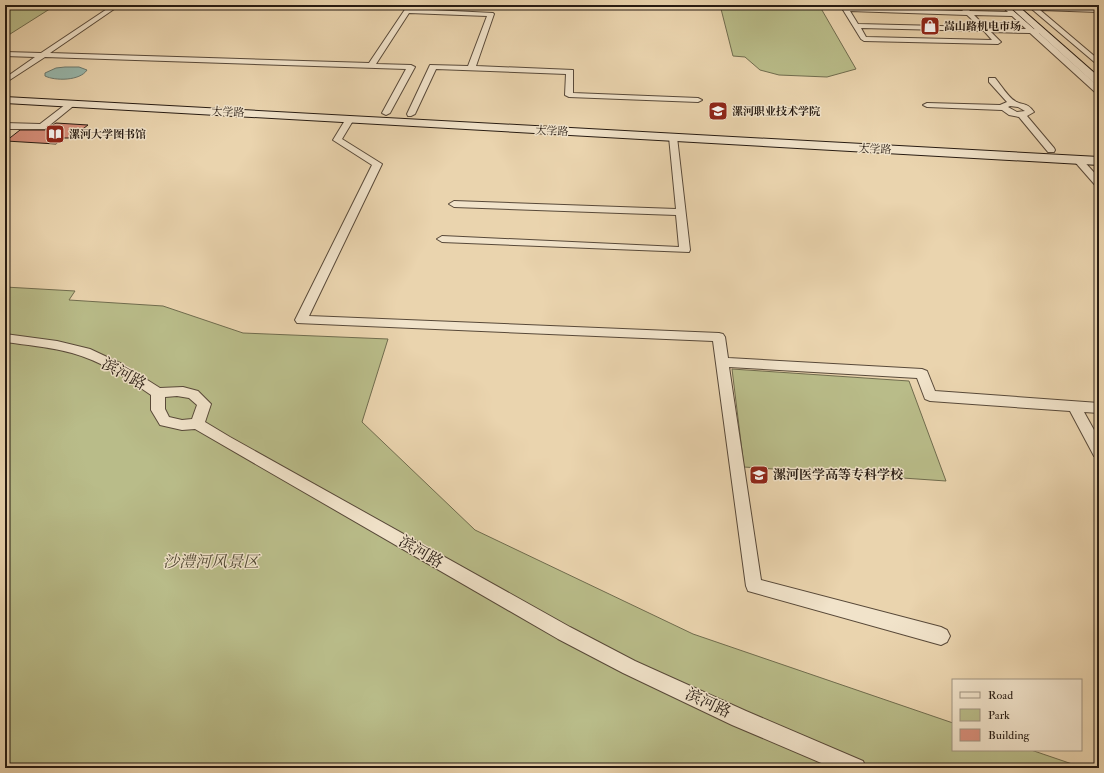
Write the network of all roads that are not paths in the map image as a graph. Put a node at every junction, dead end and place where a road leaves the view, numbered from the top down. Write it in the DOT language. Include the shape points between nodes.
graph roads {
  1 [pos="117,5"];
  2 [pos="924,5"];
  3 [pos="962,5"];
  4 [pos="1003,5"];
  5 [pos="1023,5"];
  6 [pos="844,7"];
  7 [pos="1032,7"];
  8 [pos="409,8"];
  9 [pos="1013,9"];
  10 [pos="1099,10"];
  11 [pos="930,12"];
  12 [pos="969,13"];
  13 [pos="880,16"];
  14 [pos="935,17"];
  15 [pos="940,23"];
  16 [pos="856,26"];
  17 [pos="945,29"];
  18 [pos="986,30"];
  19 [pos="1037,31"];
  20 [pos="896,40"];
  21 [pos="955,41"];
  22 [pos="5,54"];
  23 [pos="44,54"];
  24 [pos="1099,64"];
  25 [pos="370,66"];
  26 [pos="422,67"];
  27 [pos="471,69"];
  28 [pos="1099,70"];
  29 [pos="992,80"];
  30 [pos="5,81"];
  31 [pos="1099,82"];
  32 [pos="1099,91"];
  33 [pos="5,93"];
  34 [pos="5,100"];
  35 [pos="698,100"];
  36 [pos="73,103"];
  37 [pos="1012,104"];
  38 [pos="927,105"];
  39 [pos="1004,108"];
  40 [pos="386,113"];
  41 [pos="411,114"];
  42 [pos="1021,114"];
  43 [pos="350,120"];
  44 [pos="5,126"];
  45 [pos="673,137"];
  46 [pos="906,146"];
  47 [pos="1051,150"];
  48 [pos="1099,153"];
  49 [pos="1078,160"];
  50 [pos="1099,161"];
  51 [pos="1099,184"];
  52 [pos="454,204"];
  53 [pos="680,212"];
  54 [pos="442,239"];
  55 [pos="5,338"];
  56 [pos="722,362"];
  57 [pos="158,393"];
  58 [pos="1074,406"];
  59 [pos="1099,408"];
  60 [pos="197,424"];
  61 [pos="1099,452"];
  62 [pos="941,636"];
  63 [pos="856,768"];
  1 -- 23 [label="street"];
  2 -- 11 [label="street"];
  3 -- 12 [label="street"];
  4 -- 9 [label="street"];
  5 -- 28 [label="main road"];
  6 -- 13 [label="street"];
  6 -- 16 [label="street"];
  7 -- 10 [label="street"];
  7 -- 24 [label="street"];
  8 -- 25 [label="street"];
  8 -- 27 [label="street" via="491,14"];
  9 -- 12 [label="street"];
  9 -- 19 [label="main road"];
  11 -- 12 [label="street"];
  11 -- 13 [label="street"];
  11 -- 14 [label="street"];
  12 -- 18 [label="street"];
  13 -- 16 [label="street"];
  13 -- 17 [label="street"];
  13 -- 20 [label="street"];
  15 -- 17 [label="street"];
  16 -- 20 [label="street" via="864,39"];
  17 -- 18 [label="street"];
  17 -- 21 [label="street"];
  18 -- 19 [label="street"];
  18 -- 21 [label="street" via="998,42"];
  19 -- 31 [label="main road"];
  19 -- 32 [label="street"];
  20 -- 21 [label="street"];
  22 -- 23 [label="street"];
  23 -- 25 [label="street"];
  23 -- 30 [label="street"];
  25 -- 26 [label="street"];
  26 -- 27 [label="street"];
  26 -- 40 [label="street"];
  26 -- 41 [label="street"];
  27 -- 35 [label="street" via="570,72 569,95"];
  29 -- 37 [label="street"];
  33 -- 40 [label="main road, 大学路"];
  34 -- 36 [label="main road, 大学路"];
  36 -- 43 [label="main road, 大学路"];
  36 -- 44 [label="street" via="42,127"];
  37 -- 39 [label="street" via="1005,104"];
  37 -- 42 [label="street" via="1030,110 1029,113"];
  38 -- 39 [label="street"];
  39 -- 42 [label="street"];
  40 -- 41 [label="main road, 大学路"];
  41 -- 46 [label="main road, 大学路"];
  42 -- 47 [label="street"];
  43 -- 45 [label="main road, 大学路"];
  43 -- 56 [label="street" via="337,140 377,164 301,320 719,337"];
  45 -- 46 [label="main road, 大学路"];
  45 -- 53 [label="street"];
  46 -- 47 [label="main road, 大学路"];
  46 -- 49 [label="main road, 大学路"];
  47 -- 48 [label="main road, 大学路"];
  49 -- 50 [label="main road, 大学路"];
  49 -- 51 [label="street"];
  52 -- 53 [label="street"];
  53 -- 54 [label="street" via="685,250"];
  55 -- 57 [label="street, 滨河路" via="75,349 127,371"];
  56 -- 58 [label="street" via="922,374 930,396"];
  56 -- 62 [label="street" via="754,586"];
  57 -- 60 [label="street, 滨河路" via="158,410 165,421 182,425"];
  57 -- 60 [label="street" via="180,391 196,395 204,404"];
  58 -- 59 [label="street"];
  58 -- 61 [label="street"];
  60 -- 63 [label="street, 滨河路" via="571,637 629,667"];
}
